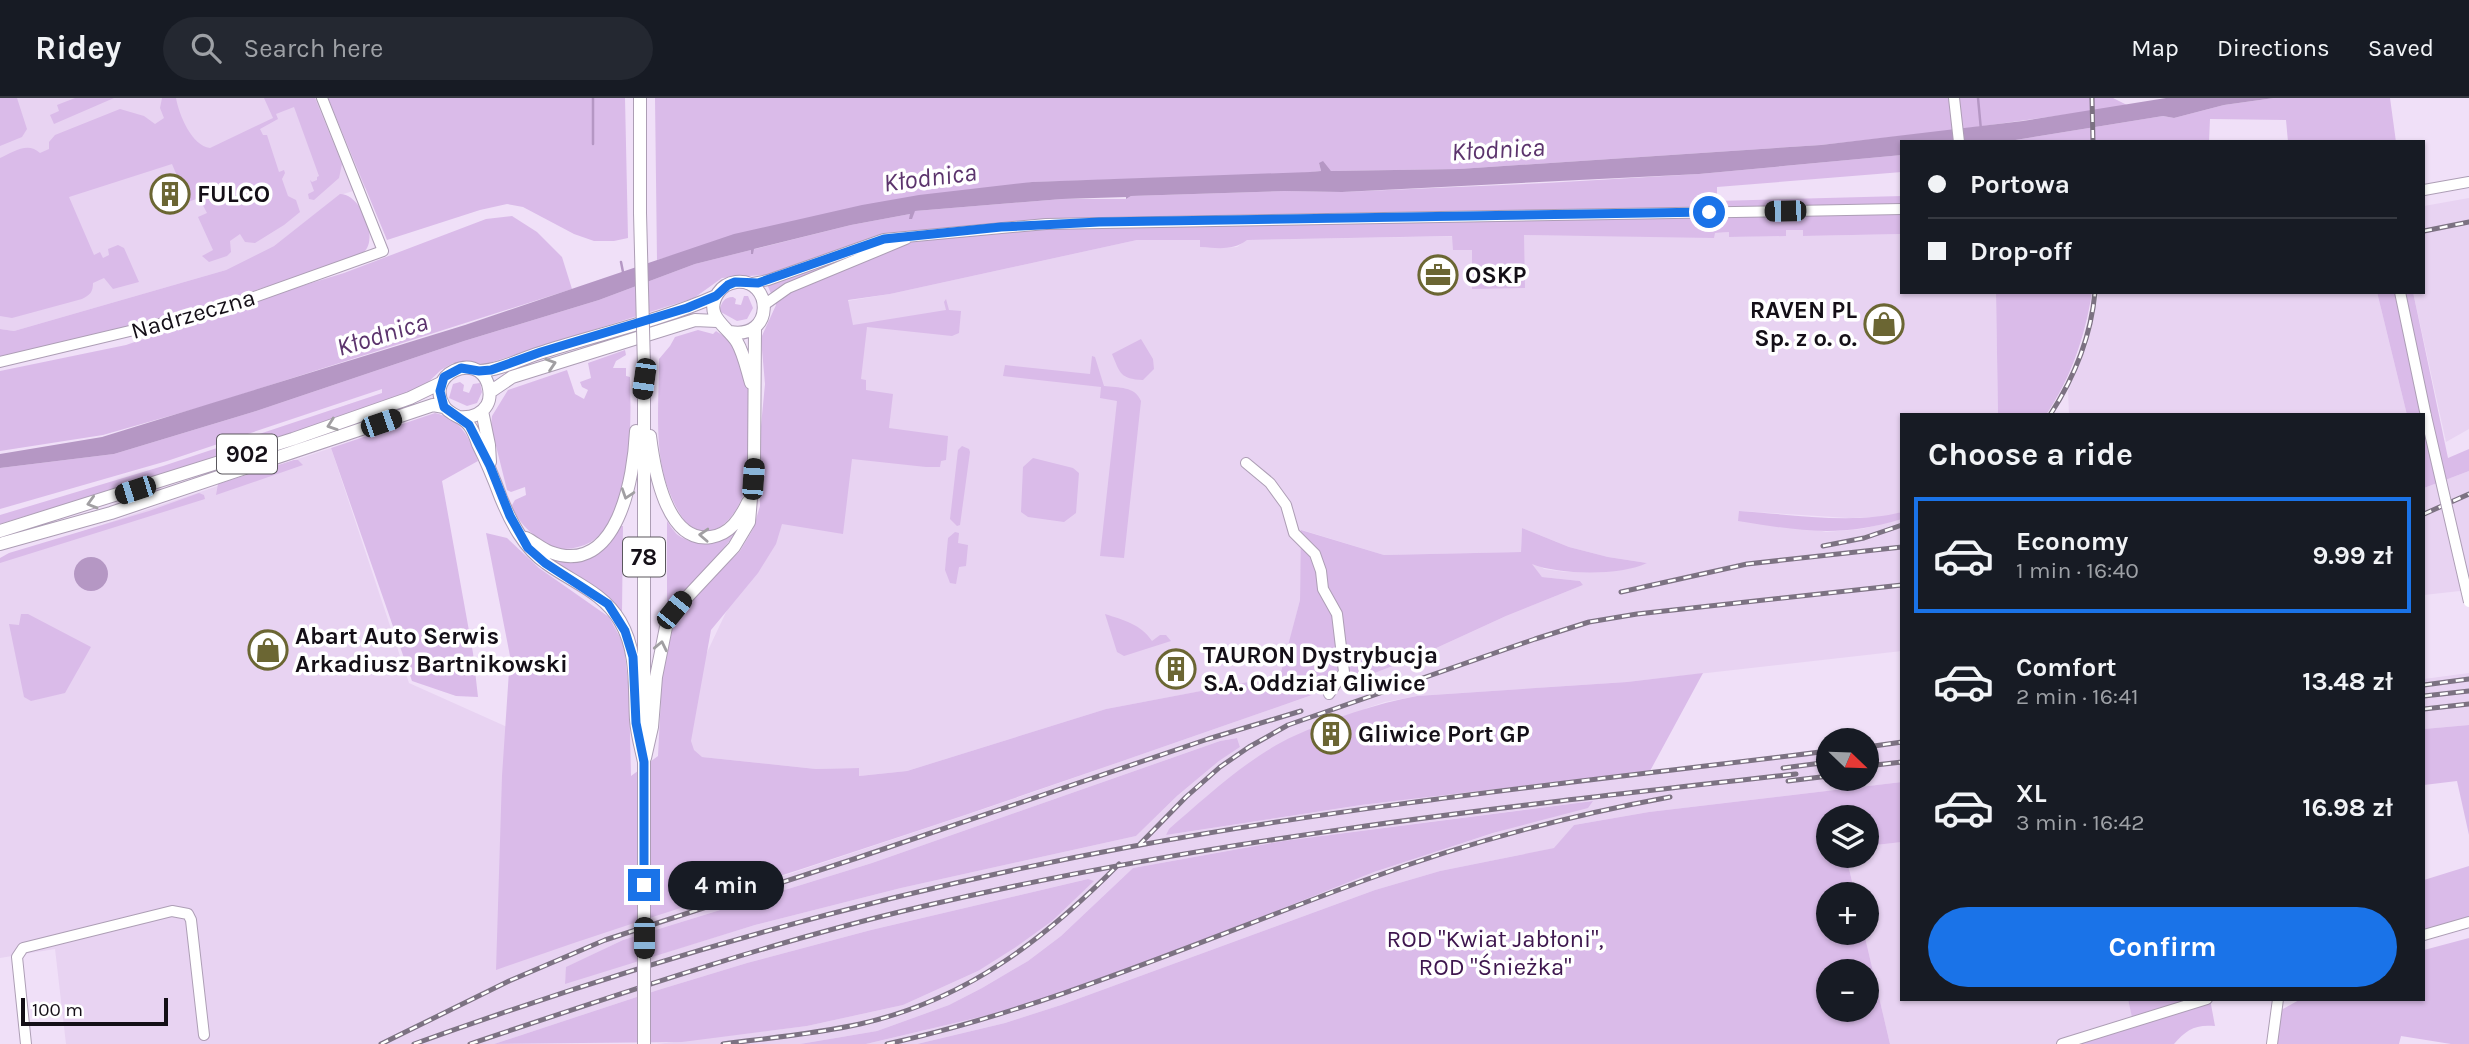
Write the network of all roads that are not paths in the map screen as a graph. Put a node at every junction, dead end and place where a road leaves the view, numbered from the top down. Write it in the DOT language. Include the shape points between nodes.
graph roads {
  1 [pos="322,98"];
  2 [pos="640,98"];
  3 [pos="1954,98"];
  4 [pos="1959,140"];
  5 [pos="2469,182"];
  6 [pos="2425,190"];
  7 [pos="1900,209"];
  8 [pos="911,236"];
  9 [pos="747,284"];
  10 [pos="2400,294"];
  11 [pos="716,296"];
  12 [pos="764,305"];
  13 [pos="717,321"];
  14 [pos="755,328"];
  15 [pos="730,332"];
  16 [pos="0,362"];
  17 [pos="479,371"];
  18 [pos="644,372"];
  19 [pos="441,383"];
  20 [pos="490,392"];
  21 [pos="755,396"];
  22 [pos="444,407"];
  23 [pos="482,411"];
  24 [pos="459,417"];
  25 [pos="1246,463"];
  26 [pos="490,466"];
  27 [pos="752,495"];
  28 [pos="0,531"];
  29 [pos="519,532"];
  30 [pos="13,541"];
  31 [pos="0,544"];
  32 [pos="0,551"];
  33 [pos="2469,601"];
  34 [pos="1329,694"];
  35 [pos="644,762"];
  36 [pos="2469,922"];
  37 [pos="2425,935"];
  38 [pos="2201,1001"];
  39 [pos="2278,1001"];
  40 [pos="204,1035"];
  41 [pos="2091,1040"];
  42 [pos="26,1044"];
  43 [pos="644,1044"];
  44 [pos="2062,1044"];
  45 [pos="2272,1044"];
  1 -- 16 [label="street, Nadrzeczna" via="383,251 218,310"];
  2 -- 18 [label="main road, 78, bridge"];
  3 -- 4 [label="street"];
  5 -- 6 [label="street"];
  7 -- 8 [label="street" via="1113,222"];
  8 -- 9 [label="street" via="873,242"];
  8 -- 12 [label="street" via="788,288"];
  9 -- 11 [label="main road, 902" via="735,282"];
  9 -- 12 [label="main road" via="756,288"];
  10 -- 33 [label="street, bridge"];
  11 -- 13 [label="main road"];
  11 -- 17 [label="main road, 902"];
  12 -- 14 [label="main road"];
  13 -- 15 [label="main road"];
  20 -- 13 [label="main road, one-way" via="512,377 568,359 695,320"];
  14 -- 15 [label="main road"];
  14 -- 21 [label="main road"];
  15 -- 21 [label="main road" via="739,345"];
  17 -- 19 [label="main road, 902" via="454,369"];
  17 -- 20 [label="main road"];
  27 -- 18 [label="main road, one-way" via="737,522 723,533 705,538 682,530 658,477"];
  18 -- 29 [label="main road, one-way" via="629,491 602,543 577,555 564,554 550,552"];
  18 -- 35 [label="main road, 78"];
  19 -- 22 [label="main road"];
  19 -- 28 [label="main road, 902, one-way" via="293,439"];
  20 -- 23 [label="main road"];
  21 -- 27 [label="main road"];
  22 -- 24 [label="main road"];
  22 -- 30 [label="main road, 902" via="433,405 111,513"];
  23 -- 24 [label="main road"];
  23 -- 26 [label="main road"];
  24 -- 26 [label="main road" via="469,425"];
  25 -- 34 [label="street" via="1270,483 1286,505 1294,533 1315,554 1323,589 1337,614 1344,673"];
  26 -- 29 [label="main road"];
  35 -- 27 [label="main road, one-way" via="666,627 674,610 743,534"];
  29 -- 35 [label="main road" via="545,563 594,593 619,619 633,657 636,723"];
  30 -- 31 [label="main road, 902"];
  30 -- 32 [label="main road"];
  35 -- 43 [label="main road, 78, bridge"];
  36 -- 37 [label="street"];
  38 -- 41 [label="street"];
  39 -- 45 [label="street"];
  40 -- 42 [label="street" via="191,920 188,914 172,911 23,948 17,957"];
  41 -- 44 [label="street"];
}
